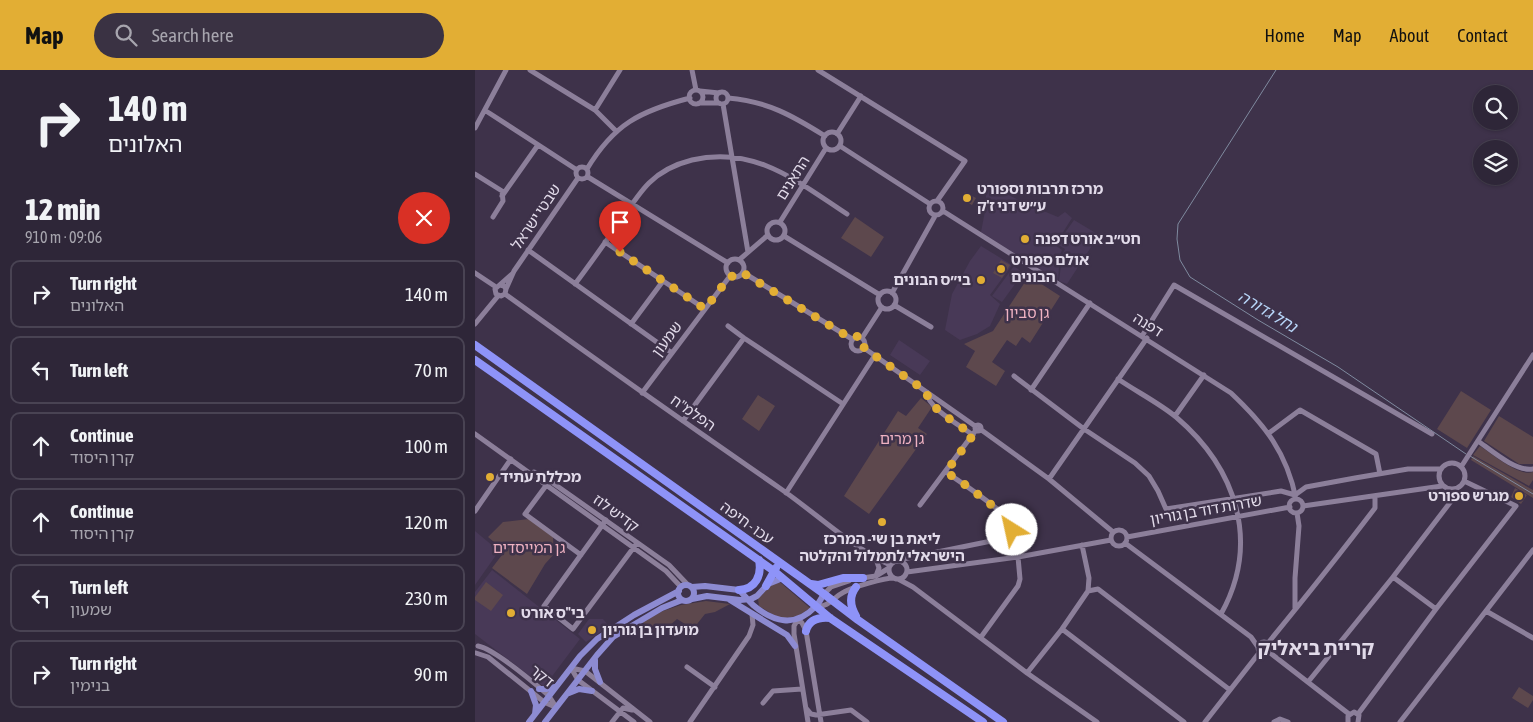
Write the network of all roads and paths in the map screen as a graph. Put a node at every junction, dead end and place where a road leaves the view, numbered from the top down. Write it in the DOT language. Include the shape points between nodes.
graph roads {
  1 [pos="506,70"];
  2 [pos="530,70"];
  3 [pos="620,70"];
  4 [pos="692,70"];
  5 [pos="818,70"];
  6 [pos="698,91"];
  7 [pos="719,93"];
  8 [pos="861,96"];
  9 [pos="690,98"];
  10 [pos="728,98"];
  11 [pos="698,103"];
  12 [pos="721,104"];
  13 [pos="595,110"];
  14 [pos="486,111"];
  15 [pos="475,128"];
  16 [pos="616,131"];
  17 [pos="837,134"];
  18 [pos="825,136"];
  19 [pos="538,145"];
  20 [pos="840,146"];
  21 [pos="827,148"];
  22 [pos="731,156"];
  23 [pos="587,169"];
  24 [pos="577,170"];
  25 [pos="475,174"];
  26 [pos="588,176"];
  27 [pos="578,178"];
  28 [pos="803,185"];
  29 [pos="502,196"];
  30 [pos="937,201"];
  31 [pos="633,204"];
  32 [pos="930,204"];
  33 [pos="943,211"];
  34 [pos="847,214"];
  35 [pos="935,216"];
  36 [pos="493,218"];
  37 [pos="780,222"];
  38 [pos="768,235"];
  39 [pos="784,236"];
  40 [pos="605,242"];
  41 [pos="528,250"];
  42 [pos="748,252"];
  43 [pos="739,260"];
  44 [pos="728,262"];
  45 [pos="514,271"];
  46 [pos="475,273"];
  47 [pos="743,273"];
  48 [pos="730,276"];
  49 [pos="663,281"];
  50 [pos="575,284"];
  51 [pos="498,286"];
  52 [pos="505,292"];
  53 [pos="892,293"];
  54 [pos="880,295"];
  55 [pos="498,296"];
  56 [pos="1091,303"];
  57 [pos="894,305"];
  58 [pos="882,307"];
  59 [pos="705,309"];
  60 [pos="475,324"];
  61 [pos="631,324"];
  62 [pos="728,326"];
  63 [pos="931,327"];
  64 [pos="1144,337"];
  65 [pos="744,338"];
  66 [pos="862,338"];
  67 [pos="852,339"];
  68 [pos="475,345"];
  69 [pos="864,348"];
  70 [pos="672,353"];
  71 [pos="1533,354"];
  72 [pos="875,355"];
  73 [pos="475,360"];
  74 [pos="1204,375"];
  75 [pos="1014,376"];
  76 [pos="1118,379"];
  77 [pos="1031,390"];
  78 [pos="927,392"];
  79 [pos="643,393"];
  80 [pos="843,404"];
  81 [pos="1175,416"];
  82 [pos="683,421"];
  83 [pos="1084,429"];
  84 [pos="976,430"];
  85 [pos="1269,433"];
  86 [pos="475,434"];
  87 [pos="1432,434"];
  88 [pos="1478,441"];
  89 [pos="511,459"];
  90 [pos="1461,467"];
  91 [pos="1440,469"];
  92 [pos="1533,469"];
  93 [pos="946,472"];
  94 [pos="1380,474"];
  95 [pos="1049,479"];
  96 [pos="1464,481"];
  97 [pos="548,483"];
  98 [pos="1442,486"];
  99 [pos="1453,490"];
  100 [pos="786,493"];
  101 [pos="1296,497"];
  102 [pos="1375,497"];
  103 [pos="1234,499"];
  104 [pos="919,505"];
  105 [pos="1303,506"];
  106 [pos="1289,507"];
  107 [pos="475,511"];
  108 [pos="1297,513"];
  109 [pos="1238,518"];
  110 [pos="604,523"];
  111 [pos="1113,532"];
  112 [pos="1111,540"];
  113 [pos="1126,540"];
  114 [pos="635,545"];
  115 [pos="1082,546"];
  116 [pos="1533,550"];
  117 [pos="866,552"];
  118 [pos="581,555"];
  119 [pos="1018,557"];
  120 [pos="875,558"];
  121 [pos="759,560"];
  122 [pos="897,560"];
  123 [pos="776,561"];
  124 [pos="905,564"];
  125 [pos="889,567"];
  126 [pos="774,571"];
  127 [pos="923,571"];
  128 [pos="906,574"];
  129 [pos="876,576"];
  130 [pos="1393,577"];
  131 [pos="783,578"];
  132 [pos="863,578"];
  133 [pos="896,578"];
  134 [pos="809,583"];
  135 [pos="690,586"];
  136 [pos="766,586"];
  137 [pos="856,587"];
  138 [pos="913,587"];
  139 [pos="680,589"];
  140 [pos="739,590"];
  141 [pos="1088,591"];
  142 [pos="824,594"];
  143 [pos="757,596"];
  144 [pos="724,598"];
  145 [pos="692,599"];
  146 [pos="747,599"];
  147 [pos="682,600"];
  148 [pos="833,600"];
  149 [pos="816,607"];
  150 [pos="1295,608"];
  151 [pos="759,609"];
  152 [pos="1436,609"];
  153 [pos="750,611"];
  154 [pos="1486,611"];
  155 [pos="1221,614"];
  156 [pos="830,618"];
  157 [pos="798,619"];
  158 [pos="858,620"];
  159 [pos="1062,629"];
  160 [pos="806,631"];
  161 [pos="981,637"];
  162 [pos="1251,637"];
  163 [pos="1533,638"];
  164 [pos="1265,643"];
  165 [pos="476,644"];
  166 [pos="795,646"];
  167 [pos="1258,650"];
  168 [pos="1269,652"];
  169 [pos="475,654"];
  170 [pos="597,655"];
  171 [pos="812,665"];
  172 [pos="687,666"];
  173 [pos="571,668"];
  174 [pos="799,668"];
  175 [pos="585,671"];
  176 [pos="1027,673"];
  177 [pos="578,680"];
  178 [pos="600,682"];
  179 [pos="1308,682"];
  180 [pos="556,686"];
  181 [pos="715,687"];
  182 [pos="539,688"];
  183 [pos="802,689"];
  184 [pos="1230,690"];
  185 [pos="531,691"];
  186 [pos="592,691"];
  187 [pos="568,693"];
  188 [pos="549,696"];
  189 [pos="544,702"];
  190 [pos="763,703"];
  191 [pos="556,707"];
  192 [pos="805,707"];
  193 [pos="620,711"];
  194 [pos="637,712"];
  195 [pos="535,714"];
  196 [pos="1349,714"];
  197 [pos="1358,714"];
  198 [pos="625,715"];
  199 [pos="820,715"];
  200 [pos="612,721"];
  201 [pos="529,722"];
  202 [pos="545,722"];
  203 [pos="634,722"];
  204 [pos="650,722"];
  205 [pos="690,722"];
  206 [pos="808,722"];
  207 [pos="821,722"];
  208 [pos="867,722"];
  209 [pos="983,722"];
  210 [pos="1003,722"];
  211 [pos="1097,722"];
  212 [pos="1185,722"];
  213 [pos="1205,722"];
  214 [pos="1274,722"];
  215 [pos="1288,722"];
  216 [pos="1348,722"];
  217 [pos="1359,722"];
  218 [pos="1400,722"];
  1 -- 14 [label="street"];
  2 -- 13 [label="street"];
  3 -- 13 [label="street"];
  4 -- 6 [label="street"];
  5 -- 8 [label="street"];
  6 -- 7 [label="street"];
  6 -- 9 [label="street" via="692,92"];
  6 -- 11 [label="street" via="703,99"];
  7 -- 10 [label="street" via="725,93"];
  7 -- 12 [label="street" via="716,98"];
  8 -- 17 [label="street"];
  8 -- 30 [label="street" via="965,161"];
  9 -- 11 [label="street"];
  9 -- 16 [label="street" via="651,110"];
  10 -- 12 [label="street"];
  10 -- 18 [label="street" via="768,105"];
  11 -- 12 [label="street"];
  12 -- 22 [label="street"];
  13 -- 16 [label="street"];
  14 -- 15 [label="street"];
  14 -- 19 [label="street"];
  16 -- 23 [label="street" via="599,149"];
  17 -- 18 [label="street" via="832,132"];
  17 -- 20 [label="street" via="841,138"];
  18 -- 21 [label="street" via="823,141"];
  19 -- 24 [label="street"];
  19 -- 29 [label="street"];
  20 -- 21 [label="street"];
  20 -- 32 [label="street"];
  21 -- 28 [label="street, התאנים"];
  22 -- 28 [label="street" via="772,167"];
  22 -- 31 [label="street" via="705,157 667,169 649,182"];
  22 -- 42 [label="street"];
  23 -- 24 [label="street" via="581,167"];
  23 -- 26 [label="street"];
  24 -- 27 [label="street"];
  25 -- 29 [label="street" via="502,191"];
  26 -- 27 [label="street"];
  26 -- 31 [label="street"];
  27 -- 41 [label="street, שבטי ישראל"];
  28 -- 34 [label="street"];
  28 -- 37 [label="street, התאנים"];
  29 -- 36 [label="street" via="503,201"];
  30 -- 32 [label="street"];
  30 -- 33 [label="street"];
  31 -- 40 [label="street"];
  31 -- 44 [label="street"];
  32 -- 35 [label="street" via="929,211"];
  33 -- 35 [label="street"];
  33 -- 56 [label="street, דפנה"];
  35 -- 53 [label="street"];
  37 -- 38 [label="street" via="769,224"];
  37 -- 39 [label="street" via="785,230"];
  38 -- 39 [label="street" via="776,240"];
  38 -- 42 [label="street"];
  39 -- 54 [label="street"];
  40 -- 49 [label="street"];
  40 -- 50 [label="street"];
  41 -- 45 [label="street, שבטי ישראל"];
  41 -- 50 [label="street"];
  42 -- 43 [label="street"];
  43 -- 44 [label="street"];
  43 -- 47 [label="street" via="744,264"];
  44 -- 48 [label="street"];
  45 -- 51 [label="street, שבטי ישראל"];
  45 -- 52 [label="street, שבטי ישראל"];
  46 -- 51 [label="street"];
  47 -- 48 [label="street" via="739,277"];
  47 -- 67 [label="street"];
  48 -- 59 [label="street, שמעון"];
  49 -- 59 [label="street"];
  49 -- 61 [label="street"];
  50 -- 61 [label="street"];
  51 -- 52 [label="street" via="504,286"];
  51 -- 55 [label="street" via="495,293"];
  52 -- 55 [label="street"];
  52 -- 79 [label="street, הפלמ\"ח"];
  53 -- 54 [label="street" via="886,291"];
  53 -- 57 [label="street"];
  54 -- 58 [label="street" via="878,301"];
  55 -- 60 [label="street"];
  56 -- 64 [label="street, דפנה"];
  56 -- 77 [label="street"];
  57 -- 58 [label="street" via="887,309"];
  57 -- 63 [label="street"];
  58 -- 66 [label="street"];
  59 -- 70 [label="street, שמעון"];
  61 -- 70 [label="street"];
  62 -- 65 [label="street"];
  64 -- 74 [label="street, דפנה"];
  64 -- 76 [label="street"];
  64 -- 87 [label="street" via="1173,285"];
  65 -- 80 [label="street"];
  65 -- 82 [label="street"];
  66 -- 67 [label="street"];
  66 -- 69 [label="street"];
  67 -- 69 [label="street" via="854,350"];
  68 -- 123 [label="highway, עכו - חיפה"];
  69 -- 72 [label="street"];
  70 -- 79 [label="street, שמעון"];
  71 -- 88 [label="street"];
  72 -- 78 [label="street"];
  72 -- 80 [label="street"];
  73 -- 121 [label="highway, עכו - חיפה"];
  74 -- 81 [label="street"];
  74 -- 85 [label="street, דפנה" via="1231,393"];
  75 -- 77 [label="street"];
  76 -- 81 [label="street"];
  76 -- 83 [label="street"];
  77 -- 83 [label="street"];
  78 -- 84 [label="street"];
  78 -- 84 [label="street" via="928,400 934,406"];
  79 -- 82 [label="street, הפלמ\"ח"];
  80 -- 100 [label="street"];
  81 -- 103 [label="street" via="1213,456"];
  82 -- 100 [label="street, הפלמ\"ח"];
  83 -- 95 [label="street"];
  83 -- 103 [label="street, שדרות דוד בן גוריון" via="1149,476 1166,509"];
  84 -- 93 [label="street"];
  84 -- 95 [label="street"];
  85 -- 94 [label="street" via="1300,410 1376,454"];
  85 -- 101 [label="street, דפנה" via="1288,468"];
  86 -- 89 [label="street, קדיש לוז"];
  88 -- 90 [label="street"];
  88 -- 92 [label="street" via="1517,468"];
  89 -- 97 [label="street, קדיש לוז"];
  89 -- 107 [label="street"];
  90 -- 91 [label="street" via="1451,463"];
  90 -- 96 [label="street"];
  91 -- 94 [label="street, שדרות דוד בן גוריון" via="1408,469"];
  91 -- 98 [label="street" via="1438,478"];
  93 -- 104 [label="street"];
  93 -- 122 [label="street" via="1007,517 1011,535 1009,538"];
  94 -- 101 [label="street, שדרות דוד בן גוריון" via="1306,487"];
  95 -- 111 [label="street"];
  96 -- 99 [label="street"];
  96 -- 152 [label="street" via="1516,506"];
  97 -- 110 [label="street, קדיש לוז"];
  97 -- 118 [label="street" via="525,514"];
  98 -- 99 [label="street"];
  98 -- 102 [label="street"];
  99 -- 130 [label="street" via="1452,500"];
  100 -- 117 [label="street, הפלמ\"ח"];
  101 -- 103 [label="street, שדרות דוד בן גוריון" via="1281,491"];
  101 -- 105 [label="street"];
  101 -- 106 [label="street"];
  102 -- 105 [label="street"];
  102 -- 150 [label="street" via="1375,508"];
  103 -- 109 [label="street"];
  105 -- 108 [label="street"];
  106 -- 108 [label="street"];
  106 -- 109 [label="street, שדרות דוד בן גוריון"];
  108 -- 150 [label="street"];
  109 -- 113 [label="street, שדרות דוד בן גוריון"];
  109 -- 155 [label="street" via="1241,537 1237,581"];
  110 -- 114 [label="street, קדיש לוז"];
  110 -- 118 [label="street"];
  111 -- 112 [label="street"];
  111 -- 113 [label="street" via="1123,530"];
  112 -- 113 [label="street" via="1119,546"];
  112 -- 115 [label="street"];
  113 -- 155 [label="street"];
  114 -- 118 [label="street" via="573,629 544,606"];
  114 -- 135 [label="street, קדיש לוז" via="669,565"];
  114 -- 139 [label="street, קדיש לוז" via="667,571"];
  115 -- 119 [label="street"];
  115 -- 141 [label="street" via="1089,578"];
  116 -- 154 [label="street"];
  117 -- 120 [label="street, הפלמ\"ח"];
  117 -- 122 [label="street, הפלמ\"ח"];
  119 -- 127 [label="street"];
  119 -- 161 [label="street" via="1018,586"];
  120 -- 125 [label="street, הפלמ\"ח"];
  120 -- 129 [label="street" via="879,564"];
  121 -- 126 [label="highway, עכו - חיפה"];
  121 -- 140 [label="highway" via="760,571 755,584"];
  122 -- 124 [label="street"];
  122 -- 125 [label="street"];
  123 -- 126 [label="highway"];
  123 -- 134 [label="highway, עכו - חיפה"];
  124 -- 127 [label="street"];
  124 -- 128 [label="street"];
  125 -- 129 [label="street"];
  125 -- 133 [label="street"];
  126 -- 131 [label="highway, עכו - חיפה"];
  126 -- 136 [label="highway"];
  127 -- 128 [label="street"];
  128 -- 133 [label="street"];
  128 -- 138 [label="street"];
  129 -- 132 [label="street"];
  130 -- 152 [label="street"];
  130 -- 179 [label="street"];
  131 -- 136 [label="main road"];
  131 -- 149 [label="highway, עכו - חיפה"];
  132 -- 134 [label="highway" via="843,578 818,585"];
  132 -- 142 [label="street" via="835,586"];
  133 -- 137 [label="street"];
  133 -- 138 [label="street"];
  134 -- 142 [label="highway, עכו - חיפה"];
  135 -- 139 [label="main road"];
  135 -- 140 [label="main road"];
  135 -- 145 [label="main road" via="695,592"];
  136 -- 143 [label="main road"];
  137 -- 148 [label="street"];
  137 -- 158 [label="highway" via="851,603"];
  138 -- 161 [label="street"];
  139 -- 147 [label="main road"];
  139 -- 173 [label="main road" via="603,633"];
  140 -- 146 [label="main road"];
  141 -- 159 [label="street"];
  141 -- 184 [label="street" via="1099,591"];
  142 -- 148 [label="highway, עכו - חיפה"];
  142 -- 149 [label="main road"];
  143 -- 146 [label="main road"];
  143 -- 151 [label="main road"];
  144 -- 145 [label="main road" via="707,596"];
  144 -- 146 [label="main road"];
  144 -- 153 [label="main road"];
  145 -- 147 [label="main road"];
  146 -- 151 [label="main road"];
  147 -- 170 [label="main road" via="622,631"];
  148 -- 149 [label="street" via="826,606"];
  148 -- 158 [label="highway, עכו - חיפה"];
  149 -- 156 [label="highway, עכו - חיפה"];
  149 -- 157 [label="main road"];
  150 -- 164 [label="street"];
  151 -- 157 [label="main road" via="780,621"];
  152 -- 197 [label="street"];
  153 -- 166 [label="main road" via="787,635"];
  153 -- 181 [label="street" via="754,620 752,630"];
  154 -- 163 [label="street"];
  154 -- 218 [label="street"];
  155 -- 162 [label="street"];
  156 -- 160 [label="highway" via="813,620"];
  156 -- 209 [label="highway, עכו - חיפה"];
  157 -- 160 [label="street"];
  157 -- 166 [label="street" via="793,630"];
  158 -- 210 [label="highway, עכו - חיפה"];
  159 -- 176 [label="street"];
  159 -- 212 [label="street"];
  160 -- 171 [label="street"];
  161 -- 176 [label="street"];
  162 -- 164 [label="street"];
  162 -- 167 [label="street"];
  164 -- 167 [label="street"];
  164 -- 168 [label="street"];
  165 -- 169 [label="street"];
  165 -- 182 [label="street, דקר" via="491,651"];
  166 -- 174 [label="street"];
  167 -- 168 [label="street" via="1265,655"];
  167 -- 184 [label="street"];
  168 -- 179 [label="street"];
  169 -- 185 [label="street, דקר" via="487,657"];
  170 -- 175 [label="main road"];
  170 -- 178 [label="main road" via="594,663"];
  171 -- 174 [label="street" via="804,661"];
  171 -- 199 [label="street"];
  172 -- 181 [label="street"];
  173 -- 175 [label="street"];
  173 -- 177 [label="street"];
  173 -- 180 [label="main road"];
  174 -- 183 [label="street"];
  175 -- 177 [label="main road"];
  175 -- 178 [label="street"];
  176 -- 211 [label="street"];
  177 -- 186 [label="street"];
  177 -- 187 [label="main road"];
  178 -- 194 [label="street"];
  179 -- 196 [label="street"];
  180 -- 182 [label="main road" via="546,690"];
  180 -- 188 [label="main road"];
  181 -- 205 [label="street"];
  182 -- 188 [label="street, דקר"];
  183 -- 190 [label="street" via="773,691"];
  183 -- 192 [label="street"];
  184 -- 213 [label="street"];
  185 -- 189 [label="street, דקר"];
  185 -- 195 [label="main road" via="536,705"];
  186 -- 187 [label="main road" via="579,689"];
  186 -- 193 [label="street"];
  187 -- 191 [label="main road"];
  188 -- 189 [label="main road"];
  188 -- 191 [label="street, דקר"];
  189 -- 191 [label="street, דקר"];
  189 -- 195 [label="main road"];
  191 -- 202 [label="main road"];
  192 -- 199 [label="street" via="811,714"];
  192 -- 206 [label="street"];
  193 -- 194 [label="street" via="626,708"];
  193 -- 198 [label="street"];
  193 -- 200 [label="street"];
  194 -- 204 [label="street"];
  195 -- 201 [label="main road"];
  196 -- 197 [label="street"];
  196 -- 216 [label="street"];
  197 -- 217 [label="street"];
  198 -- 200 [label="street"];
  198 -- 203 [label="street"];
  199 -- 207 [label="street"];
  199 -- 208 [label="street" via="851,710"];
  214 -- 215 [label="street" via="1280,719"];
}
